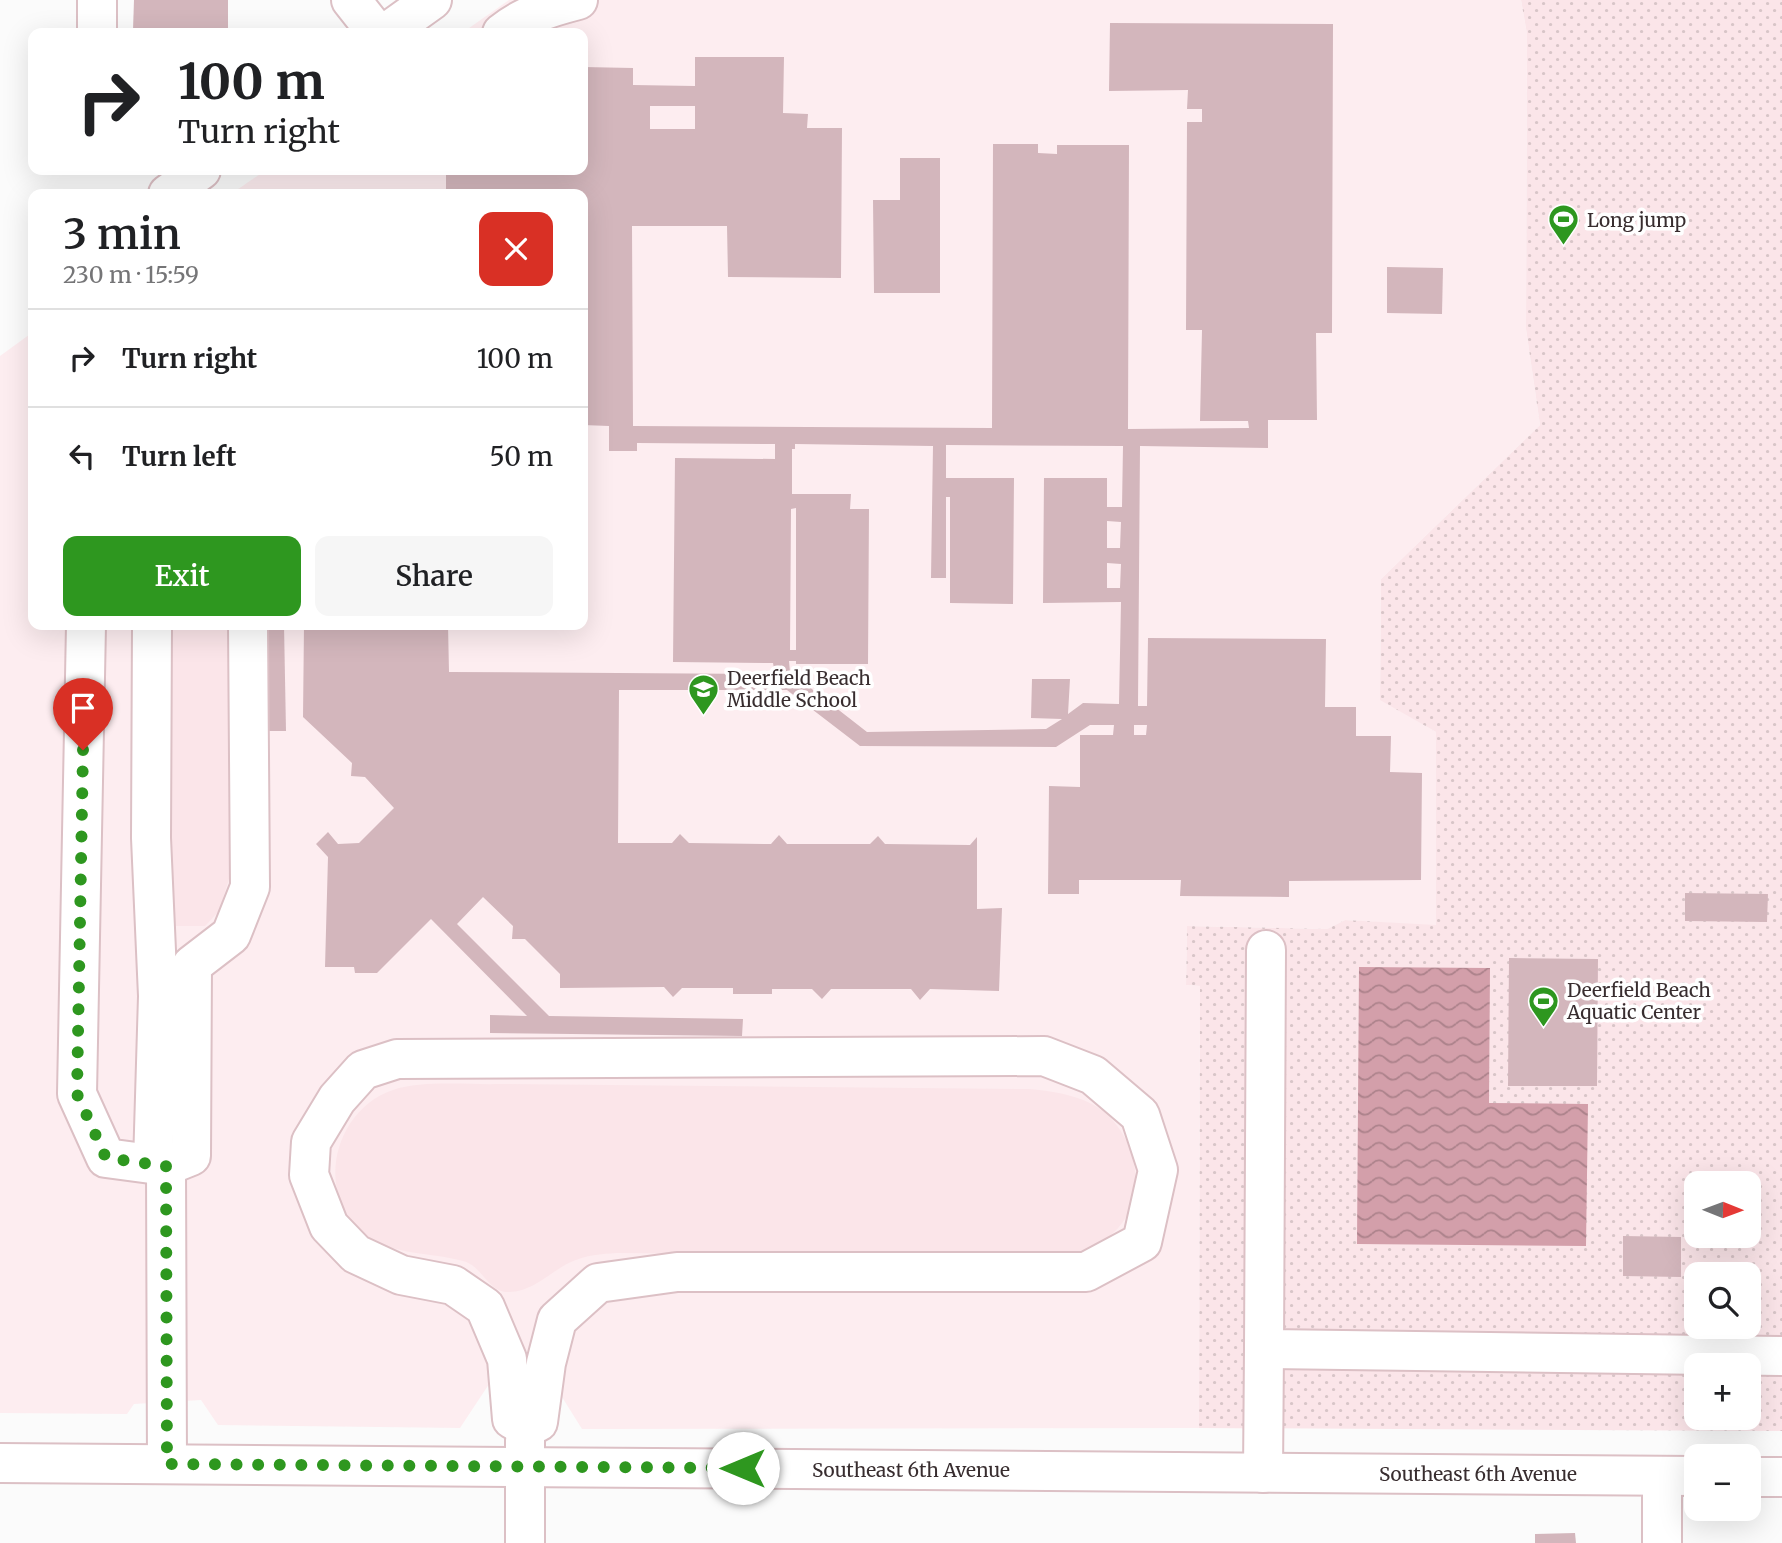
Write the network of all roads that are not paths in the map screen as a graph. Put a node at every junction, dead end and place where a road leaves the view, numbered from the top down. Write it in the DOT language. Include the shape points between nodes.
graph roads {
  1 [pos="97,0"];
  2 [pos="351,0"];
  3 [pos="432,0"];
  4 [pos="578,0"];
  5 [pos="97,28"];
  6 [pos="373,28"];
  7 [pos="394,28"];
  8 [pos="508,28"];
  9 [pos="86,630"];
  10 [pos="152,630"];
  11 [pos="248,630"];
  12 [pos="1266,950"];
  13 [pos="160,1165"];
  14 [pos="1264,1349"];
  15 [pos="1782,1356"];
  16 [pos="526,1427"];
  17 [pos="0,1463"];
  18 [pos="167,1464"];
  19 [pos="524,1467"];
  20 [pos="1263,1472"];
  21 [pos="1679,1476"];
  22 [pos="1761,1477"];
  23 [pos="1782,1477"];
  24 [pos="524,1543"];
  25 [pos="1662,1543"];
  1 -- 5 [label="street"];
  2 -- 6 [label="street"];
  3 -- 7 [label="street"];
  4 -- 8 [label="street" via="548,8"];
  9 -- 13 [label="street" via="77,1094 106,1158"];
  10 -- 13 [label="street" via="151,838"];
  11 -- 13 [label="street" via="250,887 231,935 192,965 191,1156"];
  12 -- 14 [label="street"];
  13 -- 18 [label="street"];
  14 -- 15 [label="street"];
  14 -- 20 [label="street"];
  16 -- 16 [label="street" via="538,1422 557,1320 598,1283 677,1272 1086,1272 1142,1242 1158,1170 1140,1115 1093,1075 1044,1056 397,1059 363,1070 337,1099 311,1142 309,1175 329,1226 356,1254 401,1275 453,1285 485,1307 507,1359 512,1419"];
  16 -- 19 [label="street"];
  17 -- 18 [label="street, Southeast 6th Avenue"];
  18 -- 19 [label="street, Southeast 6th Avenue"];
  19 -- 20 [label="street, Southeast 6th Avenue"];
  19 -- 24 [label="street"];
  20 -- 21 [label="street, Southeast 6th Avenue"];
  21 -- 25 [label="street"];
  22 -- 23 [label="street"];
}
